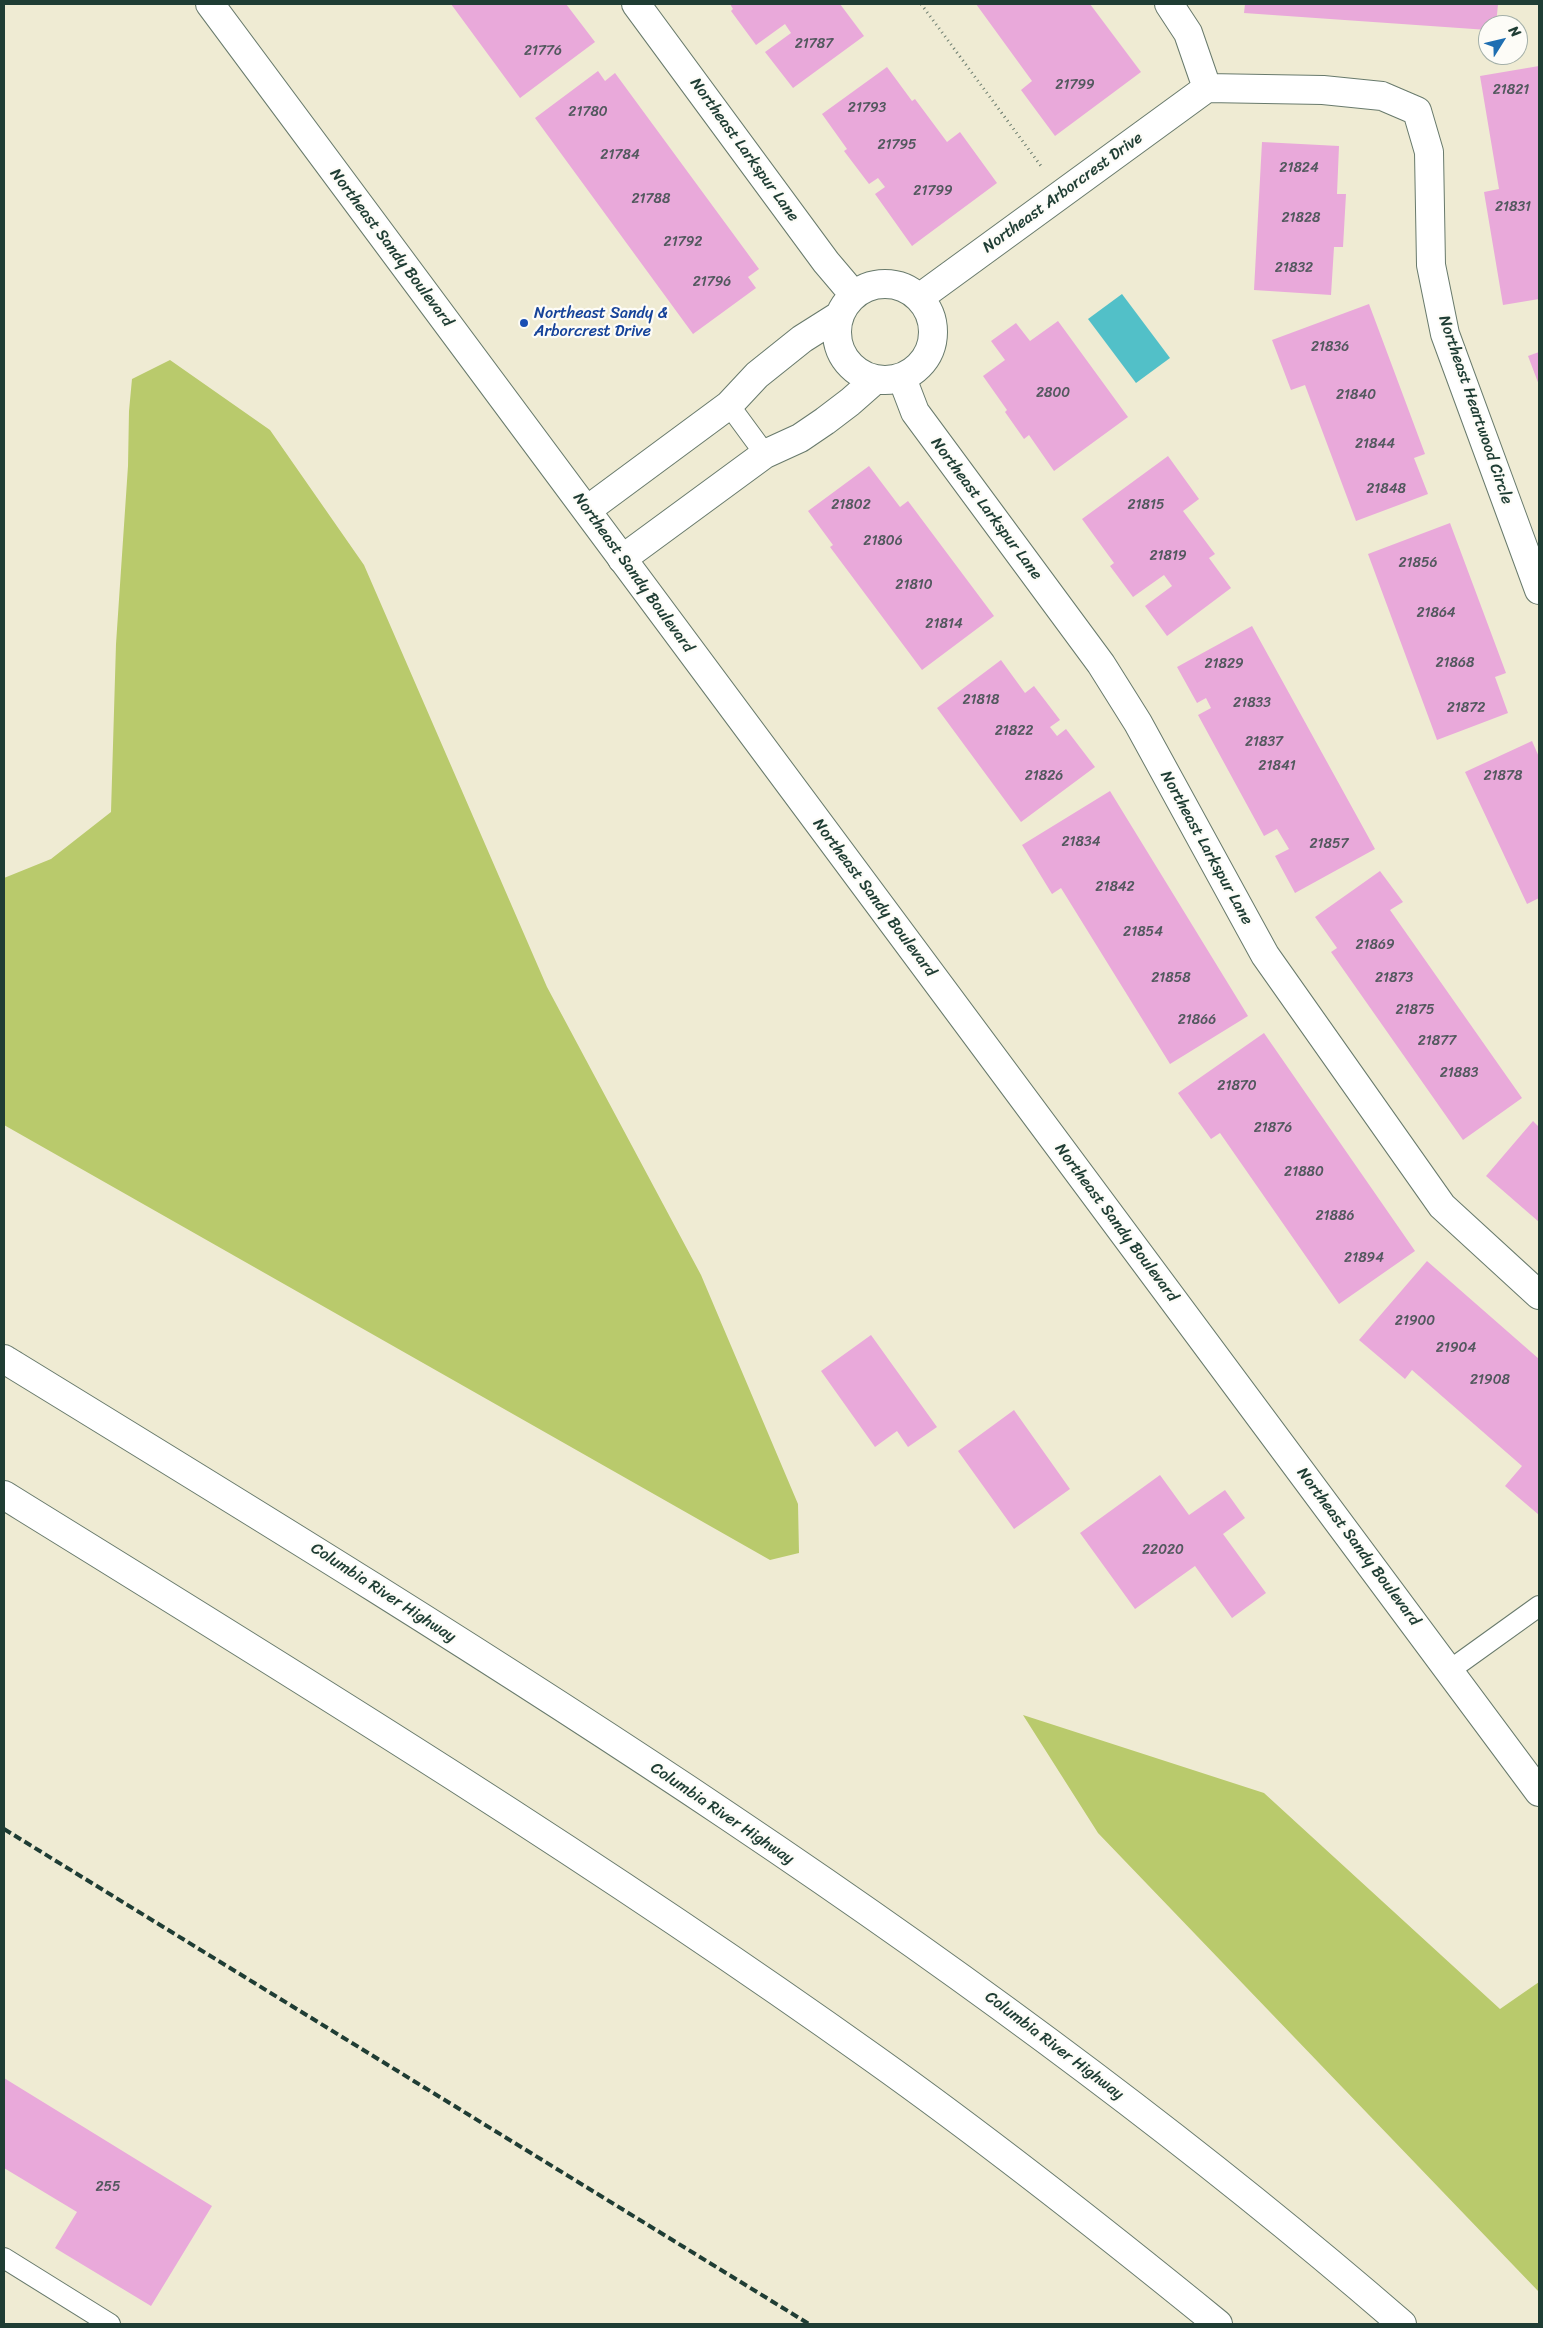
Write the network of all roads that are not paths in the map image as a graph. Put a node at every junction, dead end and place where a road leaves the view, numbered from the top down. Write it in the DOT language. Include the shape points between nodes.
graph roads {
  1 [pos="210,4"];
  2 [pos="636,4"];
  3 [pos="1169,4"];
  4 [pos="1207,88"];
  5 [pos="919,298"];
  6 [pos="847,305"];
  7 [pos="888,379"];
  8 [pos="728,405"];
  9 [pos="765,454"];
  10 [pos="587,510"];
  11 [pos="622,559"];
  12 [pos="1539,590"];
  13 [pos="1539,1295"];
  14 [pos="4,1359"];
  15 [pos="4,1495"];
  16 [pos="1539,1606"];
  17 [pos="1450,1670"];
  18 [pos="1539,1792"];
  19 [pos="4,2258"];
  20 [pos="110,2324"];
  21 [pos="1218,2324"];
  22 [pos="1402,2324"];
  1 -- 10 [label="main road, Northeast Sandy Boulevard"];
  2 -- 6 [label="main road, Northeast Larkspur Lane" via="826,262"];
  3 -- 4 [label="main road" via="1188,33"];
  4 -- 5 [label="main road, Northeast Arborcrest Drive"];
  4 -- 12 [label="main road, Northeast Heartwood Circle" via="1323,90 1382,96 1417,111 1429,152 1431,265 1445,334"];
  5 -- 6 [label="main road" via="908,289 887,284 866,287"];
  5 -- 7 [label="main road" via="929,311 932,343 916,370"];
  6 -- 7 [label="main road" via="836,332 839,348 860,374"];
  6 -- 8 [label="main road" via="757,375"];
  7 -- 9 [label="main road" via="800,438"];
  7 -- 13 [label="main road, Northeast Larkspur Lane" via="1101,664 1138,723 1228,892 1271,963 1442,1206"];
  8 -- 9 [label="lane"];
  8 -- 10 [label="main road"];
  9 -- 11 [label="main road"];
  10 -- 11 [label="main road, Northeast Sandy Boulevard"];
  11 -- 17 [label="main road, Northeast Sandy Boulevard"];
  14 -- 22 [label="main road, Columbia River Highway" via="337,1563 760,1838 915,1944 1068,2055 1226,2178"];
  15 -- 21 [label="main road" via="333,1698 714,1948 874,2058 1128,2251"];
  16 -- 17 [label="lane"];
  17 -- 18 [label="main road, Northeast Sandy Boulevard"];
  19 -- 20 [label="lane"];
}
